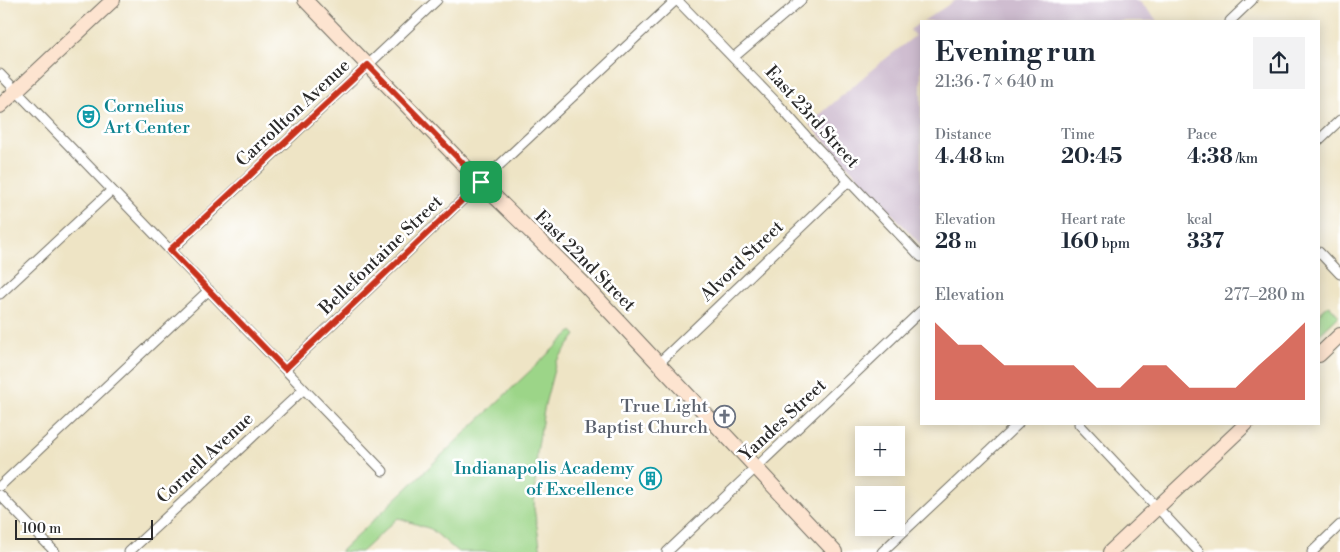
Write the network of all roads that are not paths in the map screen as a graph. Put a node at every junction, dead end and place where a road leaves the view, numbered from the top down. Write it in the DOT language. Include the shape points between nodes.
graph roads {
  1 [pos="113,0"];
  2 [pos="305,0"];
  3 [pos="437,0"];
  4 [pos="676,0"];
  5 [pos="801,0"];
  6 [pos="1252,0"];
  7 [pos="1231,20"];
  8 [pos="734,57"];
  9 [pos="368,65"];
  10 [pos="0,74"];
  11 [pos="16,91"];
  12 [pos="0,106"];
  13 [pos="1340,120"];
  14 [pos="1320,139"];
  15 [pos="481,182"];
  16 [pos="848,182"];
  17 [pos="112,190"];
  18 [pos="170,250"];
  19 [pos="1320,253"];
  20 [pos="920,256"];
  21 [pos="1340,274"];
  22 [pos="209,290"];
  23 [pos="0,294"];
  24 [pos="920,312"];
  25 [pos="1340,335"];
  26 [pos="1320,354"];
  27 [pos="659,363"];
  28 [pos="285,369"];
  29 [pos="304,388"];
  30 [pos="1017,425"];
  31 [pos="1080,425"];
  32 [pos="1245,425"];
  33 [pos="756,467"];
  34 [pos="383,470"];
  35 [pos="0,486"];
  36 [pos="0,495"];
  37 [pos="1157,508"];
  38 [pos="1340,525"];
  39 [pos="56,552"];
  40 [pos="129,552"];
  41 [pos="667,552"];
  42 [pos="836,552"];
  43 [pos="882,552"];
  44 [pos="1110,552"];
  45 [pos="1199,552"];
  46 [pos="1312,552"];
  1 -- 11 [label="main road"];
  2 -- 9 [label="main road, East 22nd Street"];
  3 -- 9 [label="street, Carrollton Avenue"];
  4 -- 8 [label="street, East 23rd Street"];
  4 -- 15 [label="street, Bellefontaine Street"];
  5 -- 8 [label="street"];
  6 -- 7 [label="street"];
  8 -- 16 [label="street, East 23rd Street"];
  9 -- 15 [label="main road, East 22nd Street"];
  9 -- 18 [label="street, Carrollton Avenue"];
  10 -- 11 [label="street"];
  11 -- 12 [label="main road"];
  11 -- 17 [label="street"];
  13 -- 14 [label="street"];
  15 -- 27 [label="main road, East 22nd Street"];
  15 -- 28 [label="street, Bellefontaine Street"];
  16 -- 20 [label="street, East 23rd Street"];
  16 -- 27 [label="street, Alvord Street"];
  17 -- 18 [label="street"];
  17 -- 23 [label="street"];
  18 -- 22 [label="street"];
  19 -- 21 [label="street"];
  22 -- 28 [label="street"];
  22 -- 35 [label="street"];
  24 -- 33 [label="street, Yandes Street"];
  25 -- 26 [label="main road"];
  27 -- 33 [label="main road, East 22nd Street"];
  28 -- 29 [label="street"];
  29 -- 34 [label="street"];
  29 -- 40 [label="street, Cornell Avenue"];
  30 -- 43 [label="street"];
  31 -- 37 [label="street"];
  32 -- 37 [label="main road"];
  33 -- 41 [label="street, Yandes Street"];
  33 -- 42 [label="main road, East 22nd Street"];
  36 -- 39 [label="street"];
  37 -- 44 [label="main road"];
  37 -- 45 [label="street"];
  38 -- 46 [label="street"];
}
